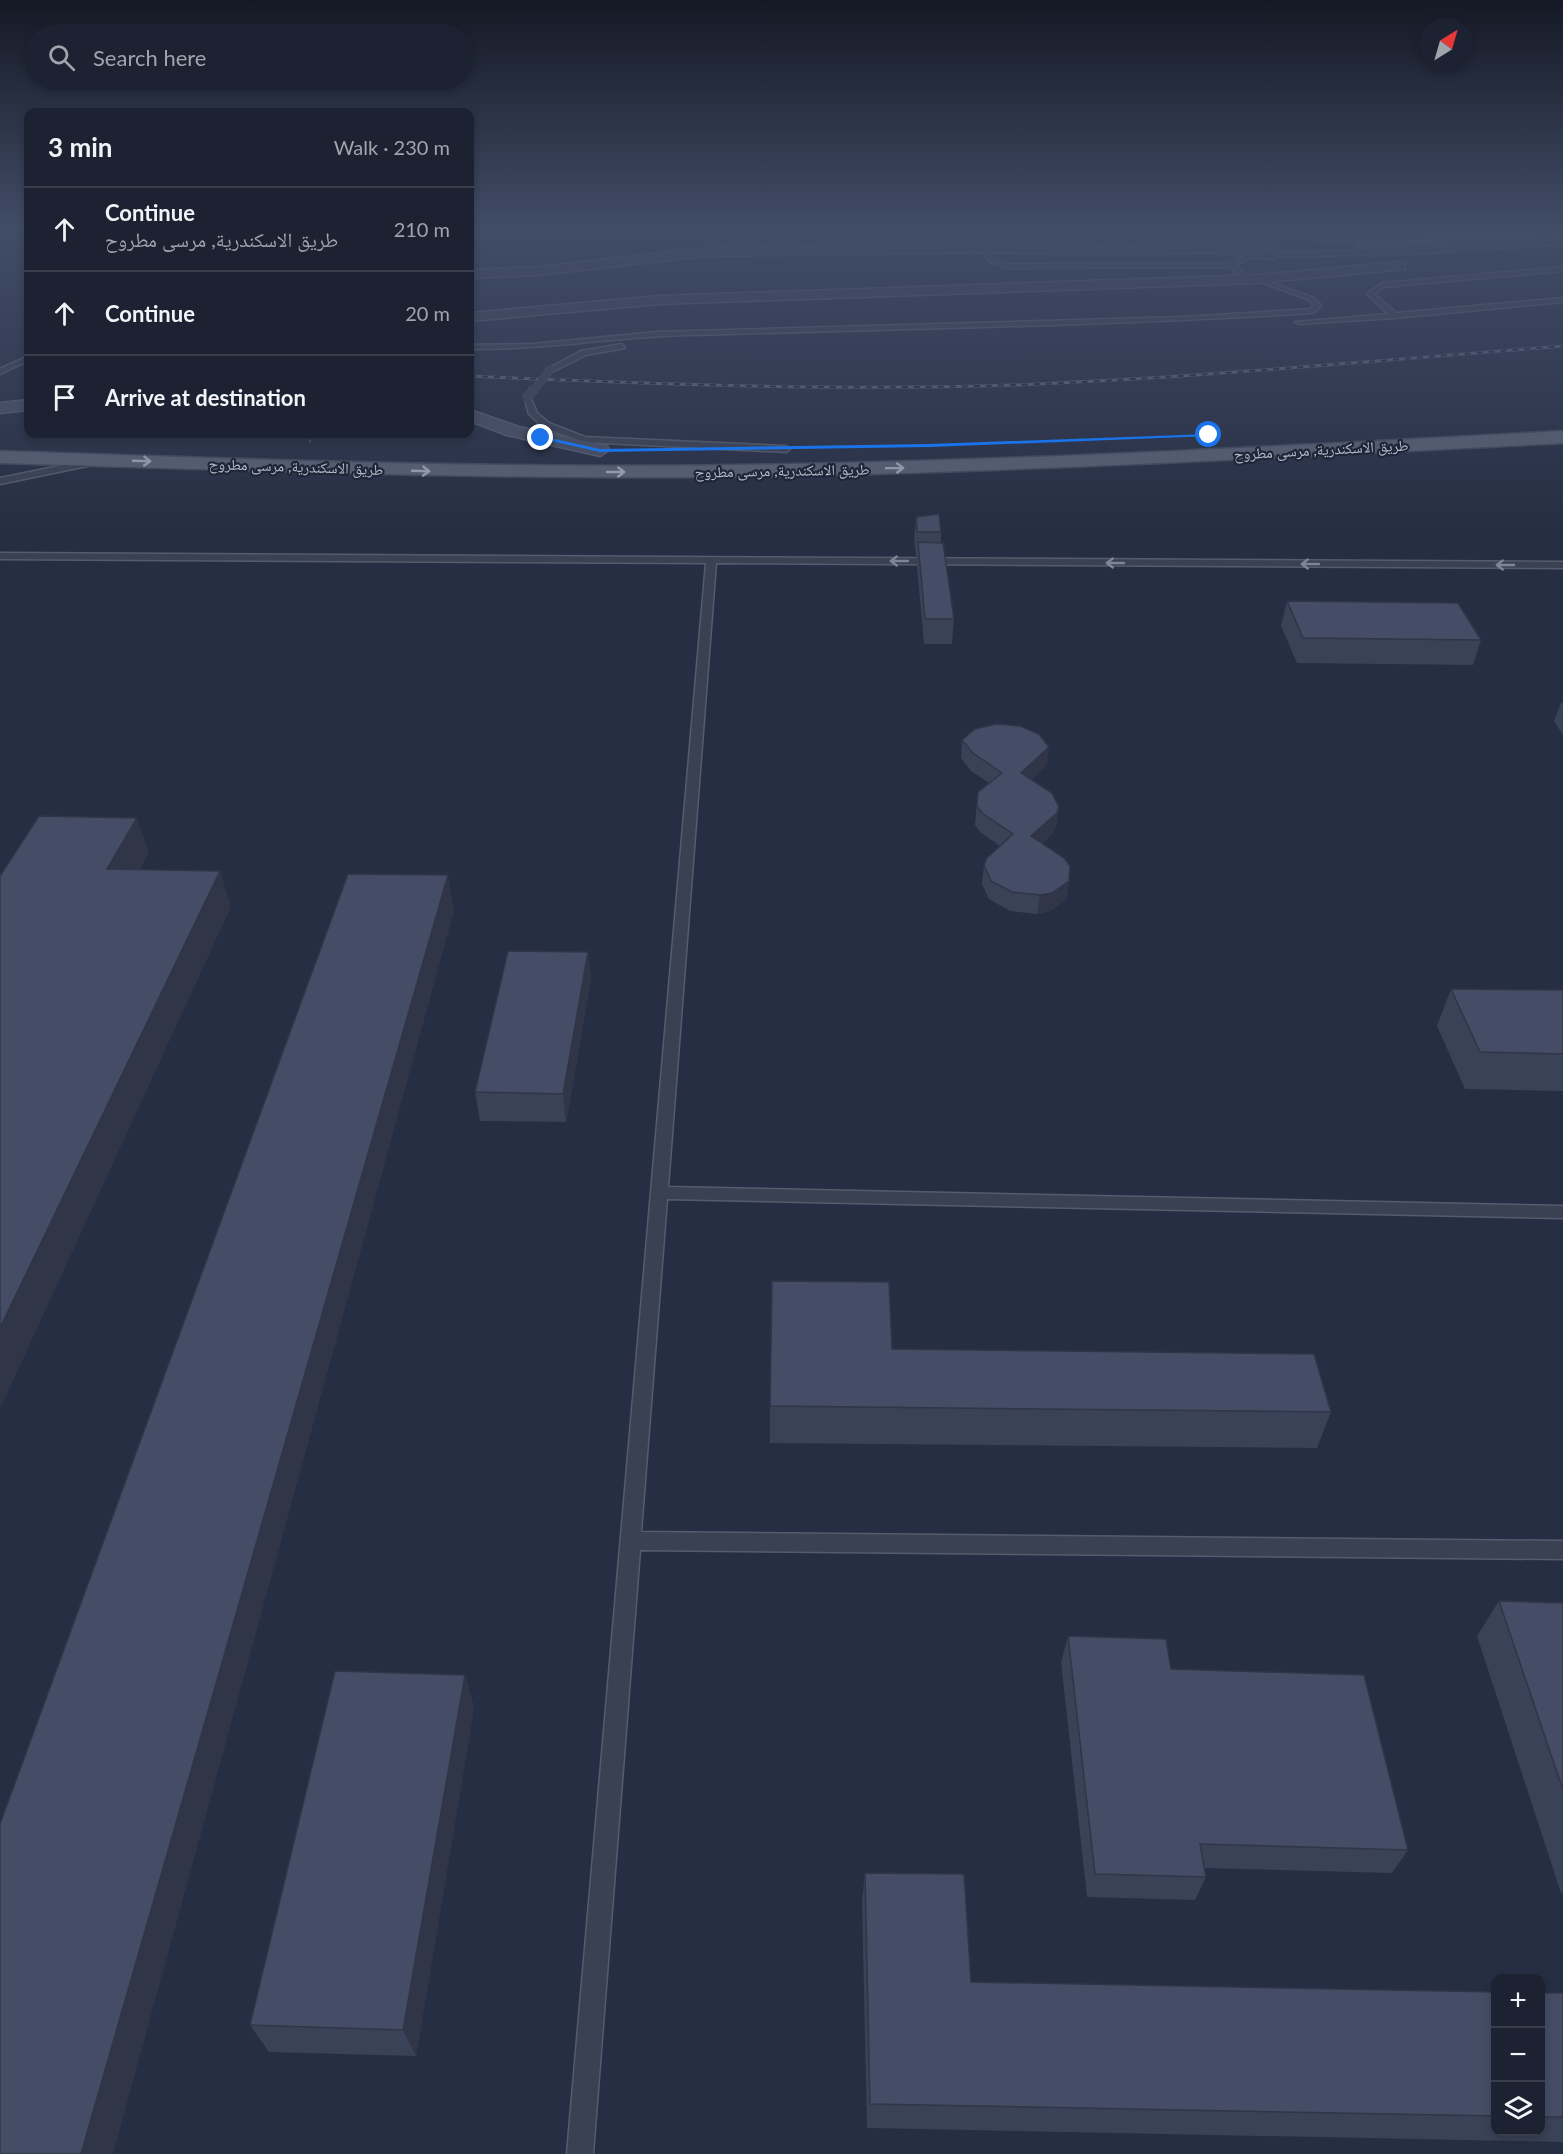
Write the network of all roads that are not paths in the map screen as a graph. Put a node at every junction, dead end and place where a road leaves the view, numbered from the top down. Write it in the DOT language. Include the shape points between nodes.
graph roads {
  1 [pos="918,327"];
  2 [pos="1200,327"];
  3 [pos="1094,331"];
  4 [pos="644,345"];
  5 [pos="474,347"];
  6 [pos="24,360"];
  7 [pos="0,372"];
  8 [pos="24,405"];
  9 [pos="0,408"];
  10 [pos="475,418"];
  11 [pos="1563,437"];
  12 [pos="0,440"];
  13 [pos="187,444"];
  14 [pos="786,448"];
  15 [pos="810,448"];
  16 [pos="508,450"];
  17 [pos="600,450"];
  18 [pos="0,457"];
  19 [pos="110,459"];
  20 [pos="0,481"];
  21 [pos="0,556"];
  22 [pos="711,560"];
  23 [pos="1561,568"];
  24 [pos="660,1193"];
  25 [pos="1563,1212"];
  26 [pos="629,1541"];
  27 [pos="1563,1550"];
  28 [pos="580,2154"];
  1 -- 5 [label="lane" via="656,334 533,346"];
  2 -- 3 [label="lane"];
  4 -- 14 [label="lane, bridge" via="593,351 551,369 527,398 533,414 546,425 584,439"];
  6 -- 7 [label="lane"];
  8 -- 9 [label="street"];
  10 -- 17 [label="street" via="541,438"];
  19 -- 11 [label="main road, طريق الاسكندرية, مرسى مطروح, one-way" via="438,471 790,470 1083,462"];
  12 -- 13 [label="main road, طريق الاسكندرية, مرسى مطروح"];
  14 -- 15 [label="main road, طريق الاسكندرية, مرسى مطروح"];
  14 -- 17 [label="main road, طريق الاسكندرية, مرسى مطروح"];
  16 -- 17 [label="main road, طريق الاسكندرية, مرسى مطروح"];
  18 -- 19 [label="main road, طريق الاسكندرية, مرسى مطروح"];
  19 -- 20 [label="lane"];
  21 -- 22 [label="lane"];
  23 -- 22 [label="lane, one-way"];
  22 -- 24 [label="lane"];
  24 -- 25 [label="lane"];
  24 -- 26 [label="lane"];
  26 -- 27 [label="lane"];
  26 -- 28 [label="lane"];
}
